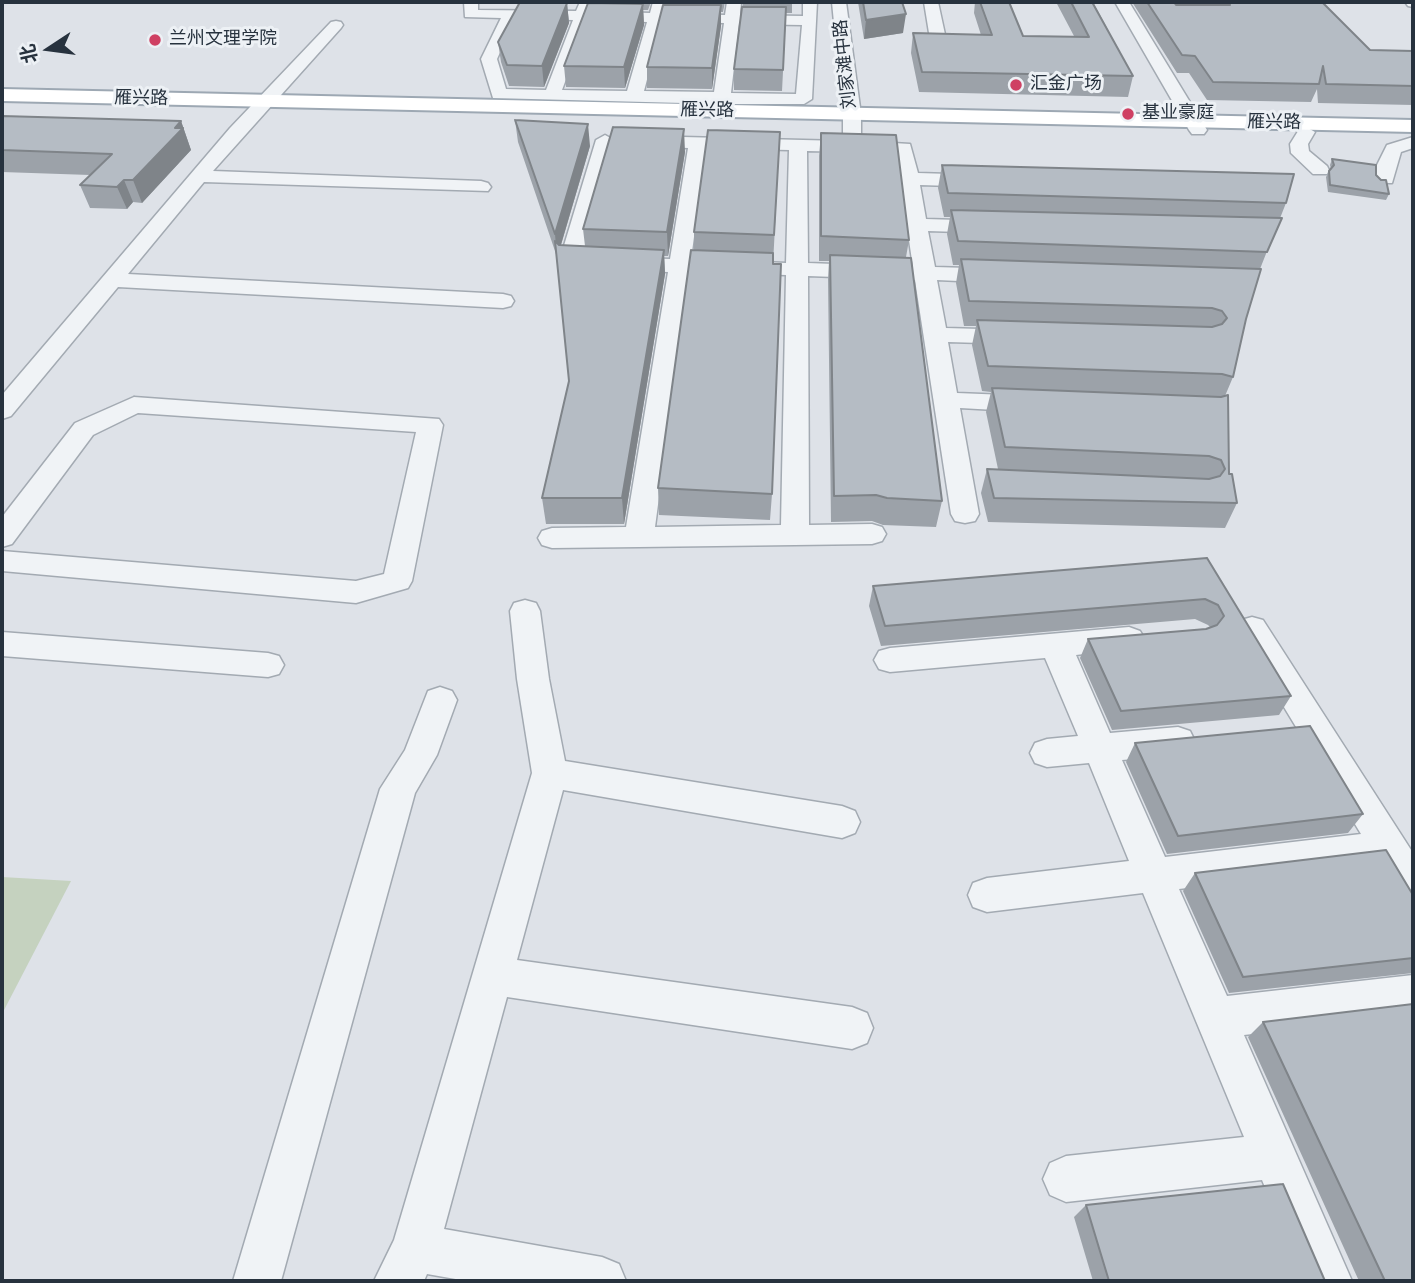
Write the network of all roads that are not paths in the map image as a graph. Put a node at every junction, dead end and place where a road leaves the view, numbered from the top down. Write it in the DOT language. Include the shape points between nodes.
graph roads {
  1 [pos="471,2"];
  2 [pos="734,2"];
  3 [pos="810,2"];
  4 [pos="839,2"];
  5 [pos="931,2"];
  6 [pos="1122,2"];
  7 [pos="584,9"];
  8 [pos="659,10"];
  9 [pos="510,14"];
  10 [pos="731,19"];
  11 [pos="810,21"];
  12 [pos="336,25"];
  13 [pos="938,39"];
  14 [pos="2,95"];
  15 [pos="552,95"];
  16 [pos="634,97"];
  17 [pos="722,99"];
  18 [pos="2,107"];
  19 [pos="262,107"];
  20 [pos="1195,126"];
  21 [pos="1413,126"];
  22 [pos="852,129"];
  23 [pos="1306,132"];
  24 [pos="1413,135"];
  25 [pos="578,139"];
  26 [pos="605,140"];
  27 [pos="698,142"];
  28 [pos="1413,142"];
  29 [pos="798,145"];
  30 [pos="1320,170"];
  31 [pos="200,176"];
  32 [pos="909,179"];
  33 [pos="1385,179"];
  34 [pos="1006,181"];
  35 [pos="481,187"];
  36 [pos="916,225"];
  37 [pos="1012,227"];
  38 [pos="680,265"];
  39 [pos="797,269"];
  40 [pos="924,273"];
  41 [pos="1021,276"];
  42 [pos="112,280"];
  43 [pos="503,301"];
  44 [pos="935,335"];
  45 [pos="1042,338"];
  46 [pos="946,400"];
  47 [pos="1057,405"];
  48 [pos="2,411"];
  49 [pos="965,514"];
  50 [pos="872,534"];
  51 [pos="795,535"];
  52 [pos="2,537"];
  53 [pos="639,537"];
  54 [pos="552,538"];
  55 [pos="2,561"];
  56 [pos="525,611"];
  57 [pos="1252,628"];
  58 [pos="1153,637"];
  59 [pos="2,644"];
  60 [pos="1056,646"];
  61 [pos="890,660"];
  62 [pos="268,665"];
  63 [pos="440,700"];
  64 [pos="1315,728"];
  65 [pos="1275,732"];
  66 [pos="1208,738"];
  67 [pos="1100,748"];
  68 [pos="1047,753"];
  69 [pos="550,773"];
  70 [pos="842,822"];
  71 [pos="1390,847"];
  72 [pos="1154,875"];
  73 [pos="1413,886"];
  74 [pos="987,895"];
  75 [pos="493,976"];
  76 [pos="1413,995"];
  77 [pos="1215,1018"];
  78 [pos="852,1028"];
  79 [pos="1274,1156"];
  80 [pos="1066,1179"];
  81 [pos="407,1265"];
  82 [pos="257,1281"];
  83 [pos="602,1281"];
  84 [pos="1328,1281"];
  1 -- 9 [label="street" via="470,14"];
  2 -- 10 [label="street"];
  3 -- 11 [label="street"];
  4 -- 22 [label="street, 刘家滩中路"];
  5 -- 13 [label="street"];
  6 -- 20 [label="street"];
  7 -- 8 [label="street"];
  7 -- 9 [label="street"];
  7 -- 15 [label="street"];
  8 -- 10 [label="street"];
  8 -- 16 [label="street"];
  9 -- 15 [label="street" via="489,59 499,94"];
  10 -- 11 [label="street"];
  10 -- 17 [label="street"];
  11 -- 17 [label="street" via="804,99"];
  12 -- 19 [label="street"];
  14 -- 19 [label="main road, 雁兴路"];
  15 -- 16 [label="street"];
  16 -- 17 [label="street"];
  18 -- 19 [label="main road, 雁兴路"];
  19 -- 22 [label="main road, 雁兴路"];
  19 -- 31 [label="street"];
  20 -- 21 [label="main road, 雁兴路"];
  20 -- 22 [label="main road, 雁兴路"];
  20 -- 23 [label="main road, 雁兴路"];
  22 -- 29 [label="street"];
  22 -- 32 [label="street" via="904,149"];
  23 -- 24 [label="main road, 雁兴路"];
  23 -- 30 [label="street" via="1300,153"];
  25 -- 26 [label="street"];
  26 -- 27 [label="street"];
  26 -- 38 [label="street" via="570,261"];
  27 -- 29 [label="street"];
  27 -- 38 [label="street"];
  28 -- 33 [label="street" via="1392,149"];
  29 -- 39 [label="street"];
  31 -- 35 [label="street"];
  31 -- 42 [label="street"];
  32 -- 34 [label="street"];
  32 -- 36 [label="street"];
  36 -- 37 [label="street"];
  36 -- 40 [label="street"];
  38 -- 39 [label="street"];
  38 -- 53 [label="street"];
  39 -- 40 [label="street"];
  39 -- 51 [label="street"];
  40 -- 41 [label="street"];
  40 -- 44 [label="street"];
  42 -- 43 [label="street"];
  42 -- 48 [label="street"];
  44 -- 45 [label="street"];
  44 -- 46 [label="street"];
  46 -- 47 [label="street"];
  46 -- 49 [label="street" via="972,482"];
  50 -- 51 [label="street"];
  51 -- 53 [label="street"];
  52 -- 55 [label="street" via="84,429 134,405 430,425 397,580 356,592"];
  53 -- 54 [label="street"];
  56 -- 69 [label="street"];
  57 -- 64 [label="street"];
  58 -- 60 [label="street"];
  59 -- 62 [label="street"];
  60 -- 61 [label="street"];
  60 -- 67 [label="street"];
  63 -- 82 [label="street" via="420,755 398,789"];
  64 -- 65 [label="street"];
  64 -- 71 [label="street"];
  66 -- 67 [label="street"];
  67 -- 68 [label="street"];
  67 -- 72 [label="street"];
  69 -- 70 [label="street"];
  69 -- 75 [label="street"];
  71 -- 72 [label="street"];
  71 -- 73 [label="street"];
  72 -- 74 [label="street"];
  72 -- 77 [label="street"];
  75 -- 78 [label="street"];
  75 -- 81 [label="street"];
  76 -- 77 [label="street"];
  77 -- 79 [label="street"];
  79 -- 80 [label="street"];
  79 -- 84 [label="street"];
  81 -- 83 [label="street"];
}
